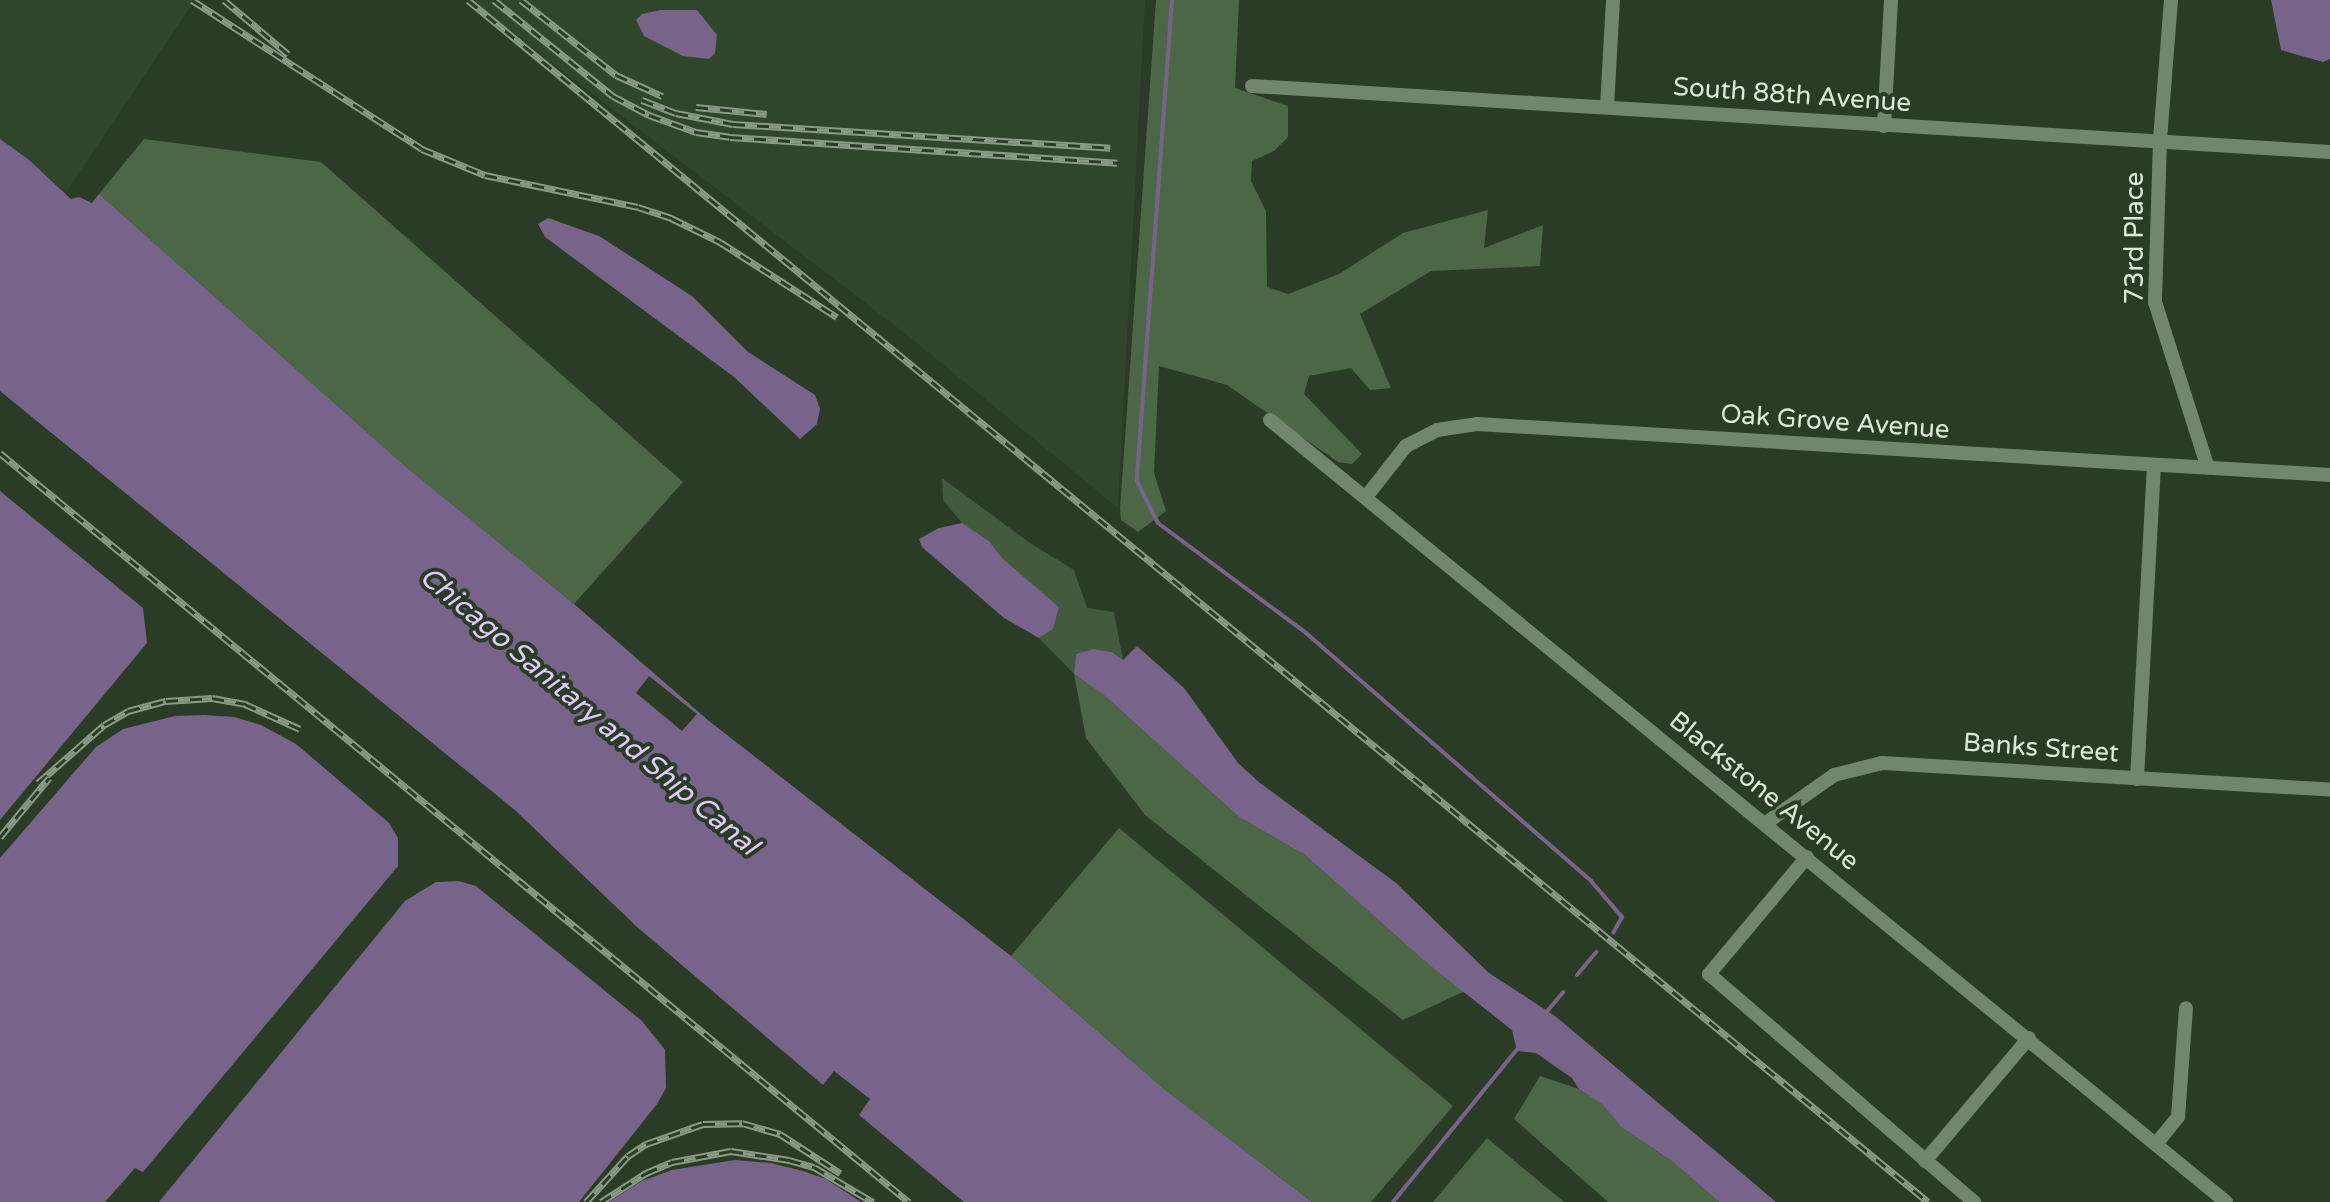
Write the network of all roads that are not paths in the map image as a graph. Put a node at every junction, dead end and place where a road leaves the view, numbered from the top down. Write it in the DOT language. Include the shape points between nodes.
graph roads {
  1 [pos="1613,0"];
  2 [pos="1891,0"];
  3 [pos="2171,0"];
  4 [pos="1252,86"];
  5 [pos="1607,107"];
  6 [pos="1884,126"];
  7 [pos="2160,141"];
  8 [pos="2330,152"];
  9 [pos="1270,420"];
  10 [pos="2154,466"];
  11 [pos="2208,468"];
  12 [pos="2330,475"];
  13 [pos="1366,497"];
  14 [pos="2137,779"];
  15 [pos="2330,790"];
  16 [pos="1766,823"];
  17 [pos="1807,857"];
  18 [pos="2186,1008"];
  19 [pos="2029,1038"];
  20 [pos="2156,1144"];
  21 [pos="1925,1161"];
  22 [pos="2217,1199"];
  23 [pos="1974,1202"];
  1 -- 5 [label="street"];
  2 -- 6 [label="street"];
  3 -- 7 [label="street, 73rd Place"];
  4 -- 5 [label="street, South 88th Avenue"];
  5 -- 6 [label="street, South 88th Avenue"];
  6 -- 7 [label="street, South 88th Avenue"];
  7 -- 8 [label="street, South 88th Avenue"];
  7 -- 11 [label="street, 73rd Place" via="2155,302"];
  9 -- 13 [label="street, Blackstone Avenue"];
  10 -- 11 [label="street, Oak Grove Avenue"];
  10 -- 13 [label="street, Oak Grove Avenue" via="1477,424 1437,430 1406,446"];
  10 -- 14 [label="street"];
  11 -- 12 [label="street, Oak Grove Avenue"];
  13 -- 16 [label="street, Blackstone Avenue"];
  14 -- 15 [label="street, Banks Street"];
  14 -- 16 [label="street, Banks Street" via="1882,763 1834,775"];
  16 -- 17 [label="street, Blackstone Avenue"];
  17 -- 19 [label="street, Blackstone Avenue"];
  17 -- 21 [label="street" via="1709,974"];
  18 -- 20 [label="street" via="2178,1117"];
  19 -- 20 [label="street, Blackstone Avenue"];
  19 -- 21 [label="street"];
  20 -- 22 [label="street, Blackstone Avenue"];
  21 -- 23 [label="street"];
}
